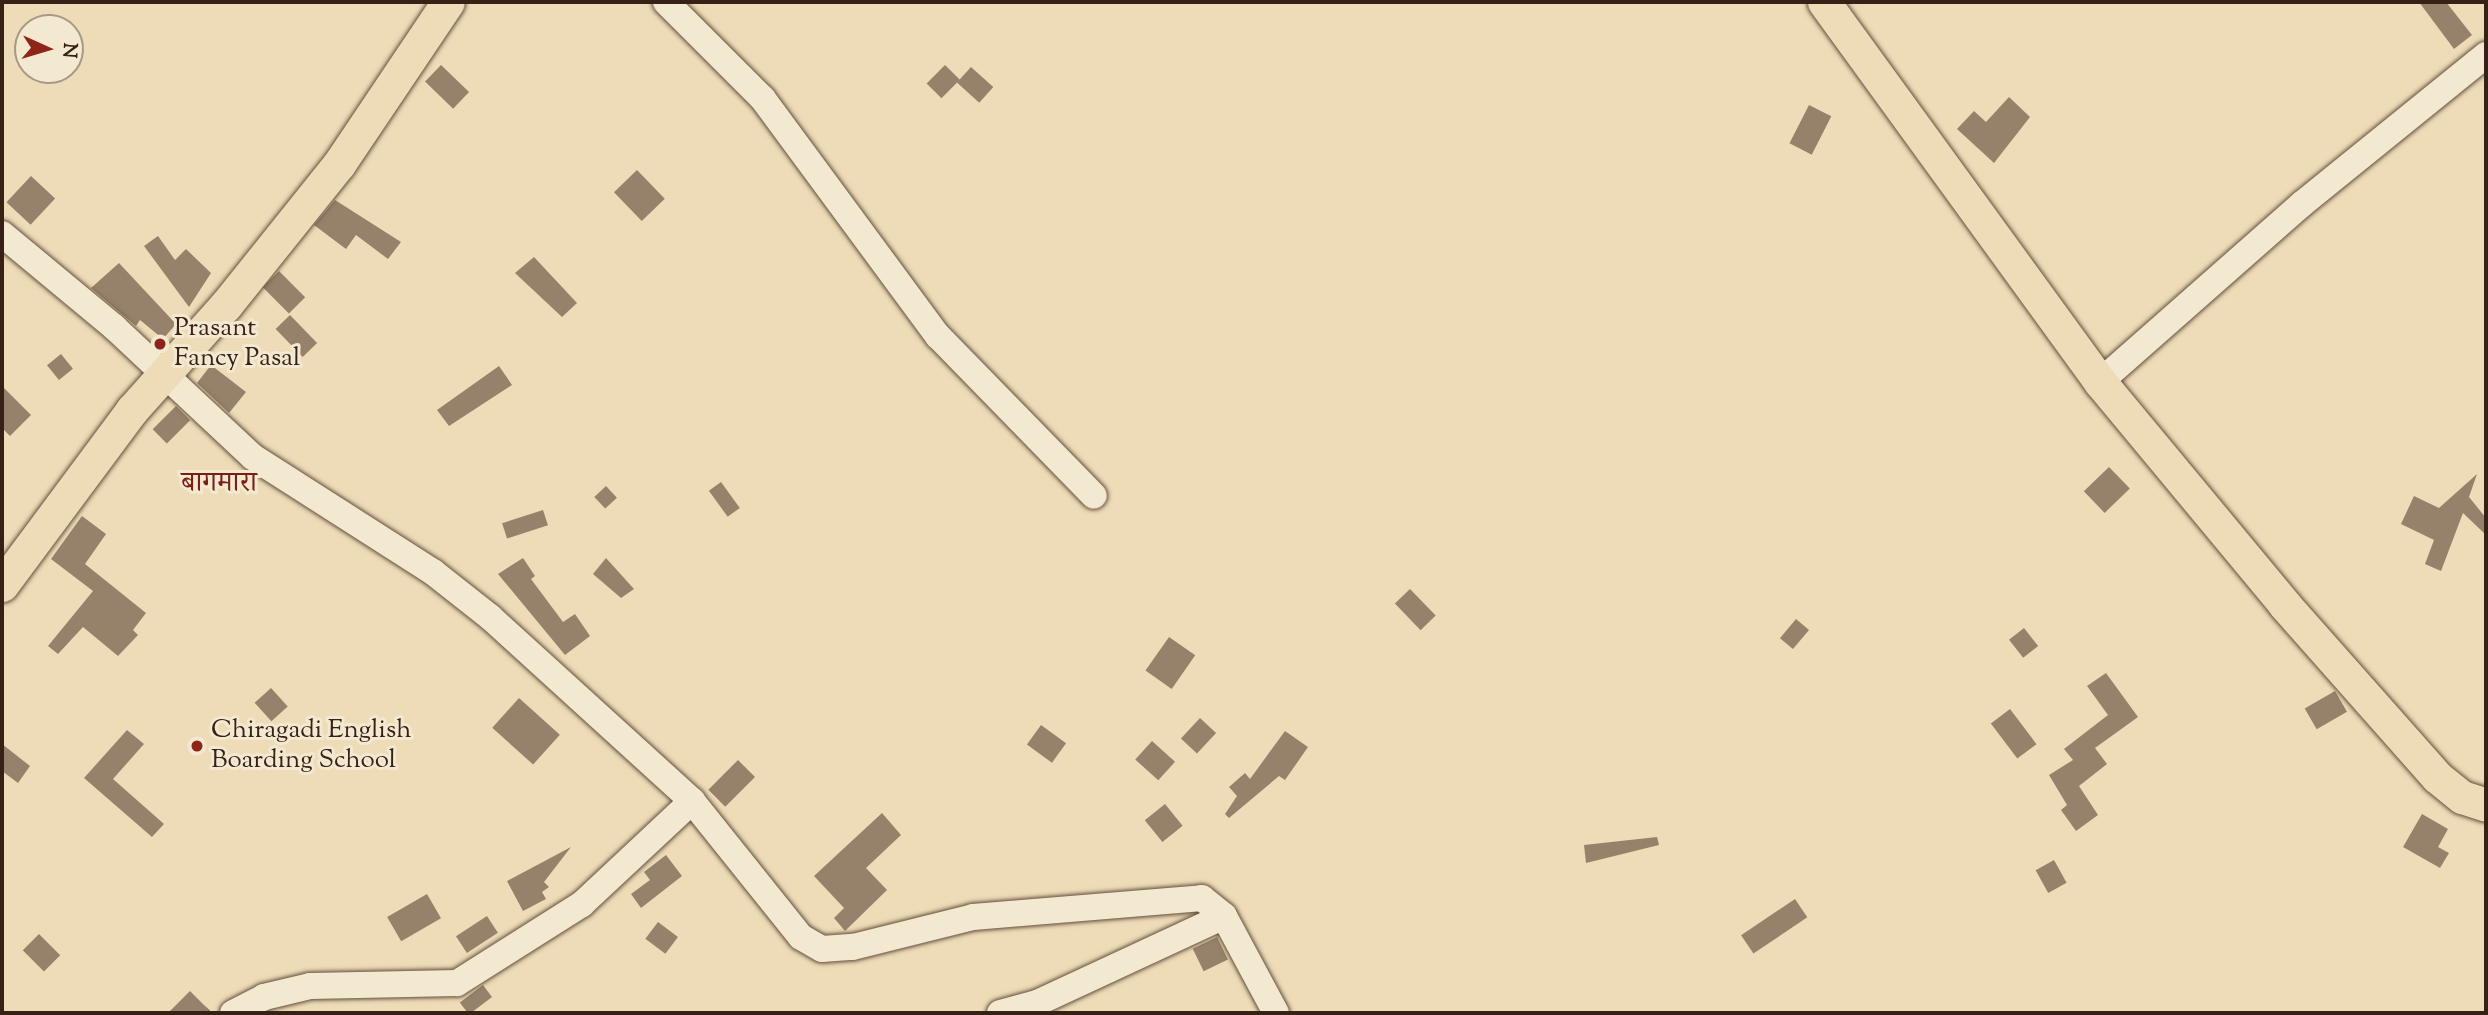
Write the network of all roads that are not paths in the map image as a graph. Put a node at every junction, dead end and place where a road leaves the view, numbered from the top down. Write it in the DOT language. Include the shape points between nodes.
graph roads {
  1 [pos="448,2"];
  2 [pos="666,2"];
  3 [pos="1824,2"];
  4 [pos="2486,55"];
  5 [pos="2,234"];
  6 [pos="163,376"];
  7 [pos="2100,382"];
  8 [pos="1094,496"];
  9 [pos="2,585"];
  10 [pos="692,801"];
  11 [pos="2486,805"];
  12 [pos="1224,916"];
  13 [pos="233,1013"];
  14 [pos="1000,1013"];
  15 [pos="1276,1013"];
  1 -- 6 [label="main road" via="339,164"];
  2 -- 8 [label="street" via="763,99 937,336"];
  3 -- 7 [label="main road"];
  4 -- 7 [label="street" via="2302,204"];
  5 -- 6 [label="street"];
  6 -- 9 [label="main road"];
  6 -- 10 [label="street" via="253,457 433,572 490,617"];
  7 -- 11 [label="main road" via="2284,604 2437,776 2462,797"];
  10 -- 12 [label="street" via="800,937 822,949 853,947 973,917 1174,896 1202,898"];
  10 -- 13 [label="street" via="582,904 457,983 310,986 264,997"];
  12 -- 14 [label="street" via="1037,1003"];
  12 -- 15 [label="street"];
}
